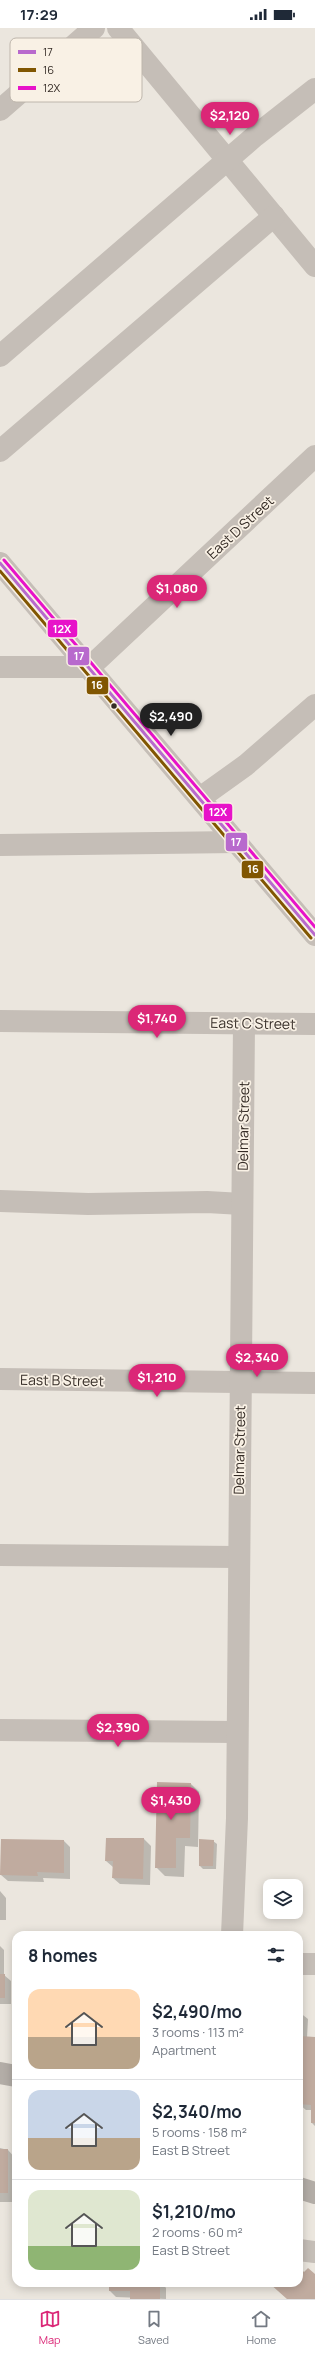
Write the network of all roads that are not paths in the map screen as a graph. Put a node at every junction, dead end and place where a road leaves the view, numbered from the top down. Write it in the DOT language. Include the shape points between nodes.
graph roads {
  1 [pos="94,28"];
  2 [pos="118,28"];
  3 [pos="83,38"];
  4 [pos="126,38"];
  5 [pos="142,57"];
  6 [pos="315,89"];
  7 [pos="10,101"];
  8 [pos="0,110"];
  9 [pos="228,160"];
  10 [pos="274,216"];
  11 [pos="315,266"];
  12 [pos="0,356"];
  13 [pos="0,451"];
  14 [pos="315,456"];
  15 [pos="0,563"];
  16 [pos="0,667"];
  17 [pos="90,667"];
  18 [pos="315,705"];
  19 [pos="200,798"];
  20 [pos="237,842"];
  21 [pos="0,844"];
  22 [pos="315,935"];
  23 [pos="0,1021"];
  24 [pos="244,1023"];
  25 [pos="315,1024"];
  26 [pos="0,1201"];
  27 [pos="242,1204"];
  28 [pos="0,1379"];
  29 [pos="240,1383"];
  30 [pos="315,1383"];
  31 [pos="0,1555"];
  32 [pos="238,1557"];
  33 [pos="0,1730"];
  34 [pos="236,1732"];
  35 [pos="232,1931"];
  36 [pos="303,1964"];
  37 [pos="315,1964"];
  38 [pos="0,2073"];
  39 [pos="12,2075"];
  40 [pos="303,2189"];
  41 [pos="315,2193"];
  42 [pos="303,2250"];
  43 [pos="315,2252"];
  1 -- 3 [label="street"];
  2 -- 4 [label="street"];
  5 -- 9 [label="street"];
  6 -- 9 [label="street"];
  7 -- 8 [label="street"];
  9 -- 10 [label="street"];
  9 -- 12 [label="street"];
  10 -- 11 [label="street"];
  10 -- 13 [label="street"];
  14 -- 17 [label="street, East D Street"];
  15 -- 17 [label="street"];
  16 -- 17 [label="street"];
  17 -- 19 [label="street"];
  18 -- 19 [label="street" via="246,764"];
  19 -- 20 [label="street"];
  20 -- 21 [label="street"];
  20 -- 22 [label="street"];
  23 -- 24 [label="street, East C Street"];
  24 -- 25 [label="street, East C Street"];
  24 -- 27 [label="street, Delmar Street"];
  26 -- 27 [label="street"];
  27 -- 29 [label="street, Delmar Street"];
  28 -- 29 [label="street, East B Street"];
  29 -- 30 [label="street, East B Street"];
  29 -- 32 [label="street, Delmar Street"];
  31 -- 32 [label="street"];
  32 -- 34 [label="street, Delmar Street"];
  33 -- 34 [label="street"];
  34 -- 35 [label="street, Delmar Street" via="237,1818"];
  36 -- 37 [label="street"];
  38 -- 39 [label="main road"];
  40 -- 41 [label="main road"];
  42 -- 43 [label="street"];
}
